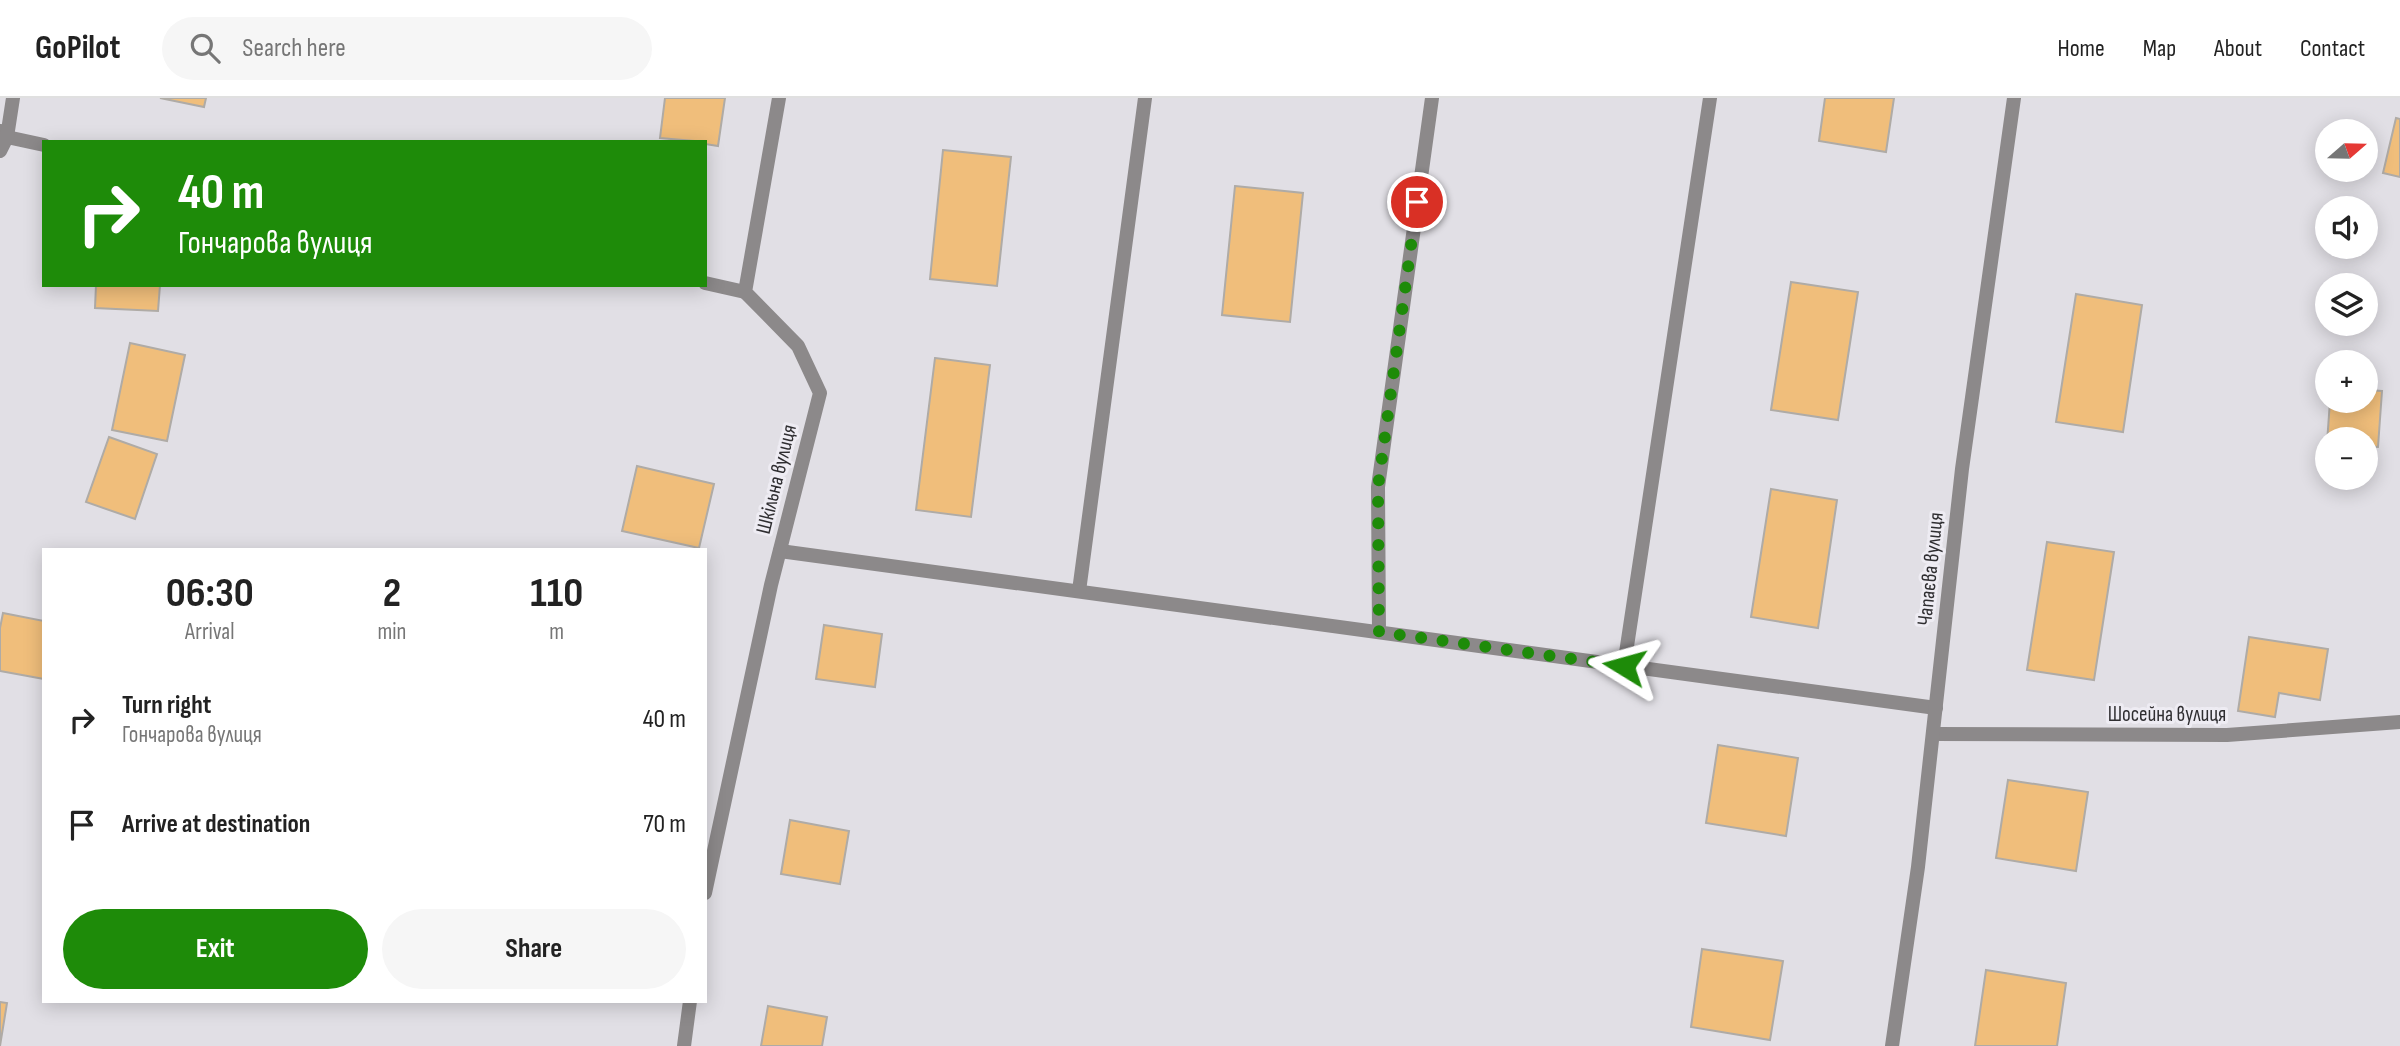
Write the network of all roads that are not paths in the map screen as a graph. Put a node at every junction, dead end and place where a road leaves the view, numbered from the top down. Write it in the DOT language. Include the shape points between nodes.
graph roads {
  1 [pos="13,98"];
  2 [pos="779,98"];
  3 [pos="1145,98"];
  4 [pos="1432,98"];
  5 [pos="1710,98"];
  6 [pos="2014,98"];
  7 [pos="4,134"];
  8 [pos="42,144"];
  9 [pos="0,151"];
  10 [pos="707,283"];
  11 [pos="745,292"];
  12 [pos="780,551"];
  13 [pos="1079,591"];
  14 [pos="1379,632"];
  15 [pos="1624,666"];
  16 [pos="1936,709"];
  17 [pos="2400,722"];
  18 [pos="1933,734"];
  19 [pos="707,884"];
  20 [pos="690,1003"];
  21 [pos="684,1046"];
  22 [pos="1892,1046"];
  1 -- 7 [label="street"];
  2 -- 11 [label="street"];
  3 -- 13 [label="street"];
  4 -- 14 [label="street" via="1378,487"];
  5 -- 15 [label="street"];
  6 -- 16 [label="street, Чапаєва вулиця" via="1962,469"];
  7 -- 8 [label="street"];
  7 -- 9 [label="street"];
  10 -- 11 [label="street"];
  11 -- 12 [label="street, Шкільна вулиця" via="798,346 820,393"];
  12 -- 13 [label="street"];
  12 -- 19 [label="street, Шкільна вулиця"];
  13 -- 14 [label="street"];
  14 -- 15 [label="street"];
  15 -- 16 [label="street"];
  16 -- 18 [label="street, Чапаєва вулиця"];
  17 -- 18 [label="street, Шосейна вулиця" via="2227,735"];
  18 -- 22 [label="street, Чапаєва вулиця"];
  20 -- 21 [label="street"];
}
